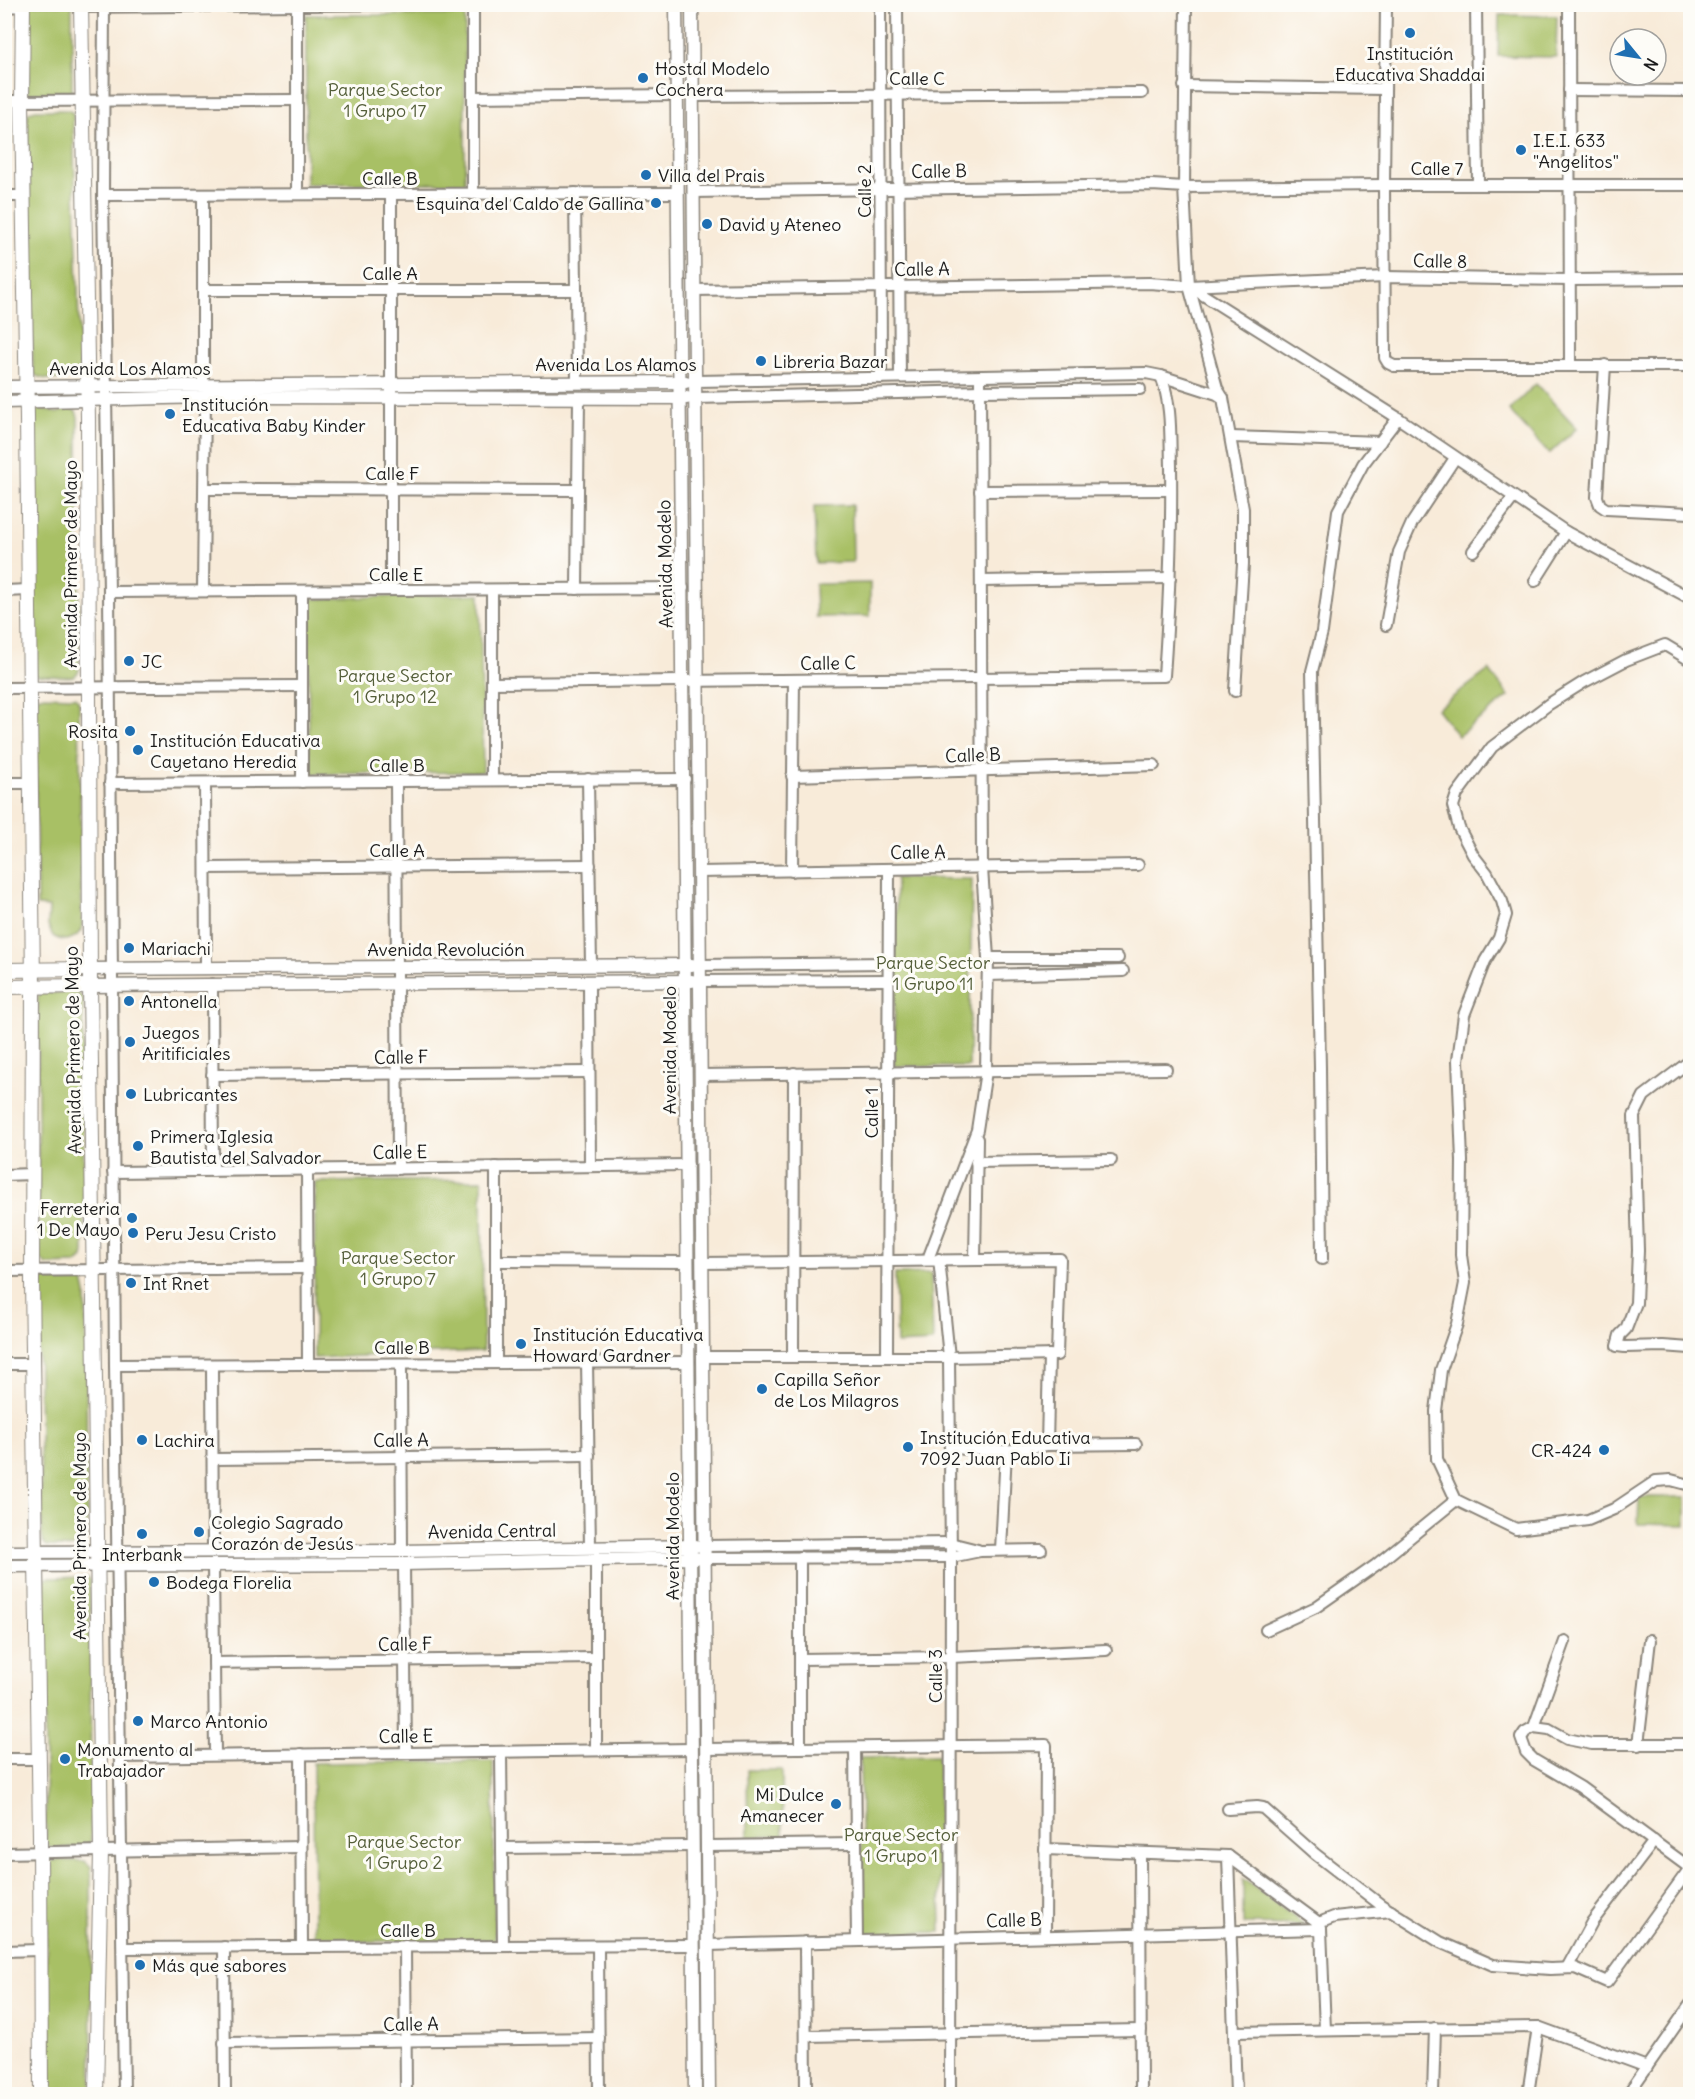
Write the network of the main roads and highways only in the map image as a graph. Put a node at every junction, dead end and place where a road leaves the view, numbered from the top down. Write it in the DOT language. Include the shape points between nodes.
graph roads {
  1 [pos="22,5"];
  2 [pos="81,6"];
  3 [pos="90,969"];
  4 [pos="4,970"];
  5 [pos="33,970"];
  6 [pos="33,986"];
  7 [pos="90,986"];
  8 [pos="4,987"];
  9 [pos="40,2094"];
  10 [pos="96,2094"];
  1 -- 5 [label="main road"];
  2 -- 3 [label="main road, Avenida Primero de Mayo"];
  3 -- 5 [label="main road, Avenida Revolución"];
  3 -- 7 [label="main road, Avenida Primero de Mayo"];
  4 -- 5 [label="main road, Avenida Revolución"];
  5 -- 6 [label="main road"];
  6 -- 7 [label="main road, Avenida Revolución"];
  6 -- 8 [label="main road, Avenida Revolución"];
  6 -- 9 [label="main road"];
  7 -- 10 [label="main road, Avenida Primero de Mayo" via="101,1851"];
}
